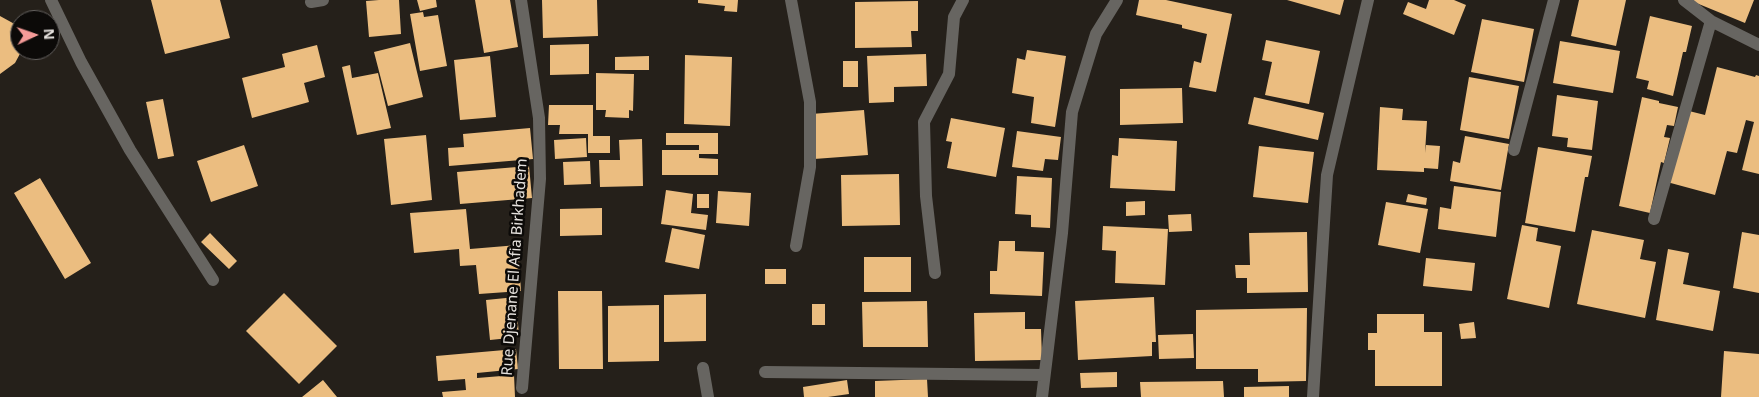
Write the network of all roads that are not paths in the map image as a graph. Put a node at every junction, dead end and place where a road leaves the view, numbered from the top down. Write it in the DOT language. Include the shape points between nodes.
graph roads {
  1 [pos="51,0"];
  2 [pos="521,0"];
  3 [pos="791,0"];
  4 [pos="963,0"];
  5 [pos="1118,0"];
  6 [pos="1368,0"];
  7 [pos="1554,0"];
  8 [pos="1684,0"];
  9 [pos="1711,21"];
  10 [pos="1759,45"];
  11 [pos="1514,150"];
  12 [pos="1654,219"];
  13 [pos="796,246"];
  14 [pos="935,272"];
  15 [pos="213,280"];
  16 [pos="703,368"];
  17 [pos="764,372"];
  18 [pos="1044,376"];
  19 [pos="522,388"];
  20 [pos="708,397"];
  21 [pos="1042,397"];
  22 [pos="1313,397"];
  1 -- 15 [label="street" via="130,150"];
  2 -- 19 [label="street, Rue Djenane El Afia Birkhadem" via="539,118 540,179"];
  3 -- 13 [label="street" via="810,102 810,167"];
  4 -- 14 [label="street" via="954,17 949,74 924,122 926,196"];
  5 -- 18 [label="street" via="1096,34 1072,112 1062,233"];
  6 -- 22 [label="street" via="1327,175"];
  7 -- 11 [label="street"];
  8 -- 9 [label="street"];
  9 -- 10 [label="street"];
  9 -- 12 [label="street"];
  16 -- 20 [label="street"];
  17 -- 18 [label="street"];
  18 -- 21 [label="street"];
}
